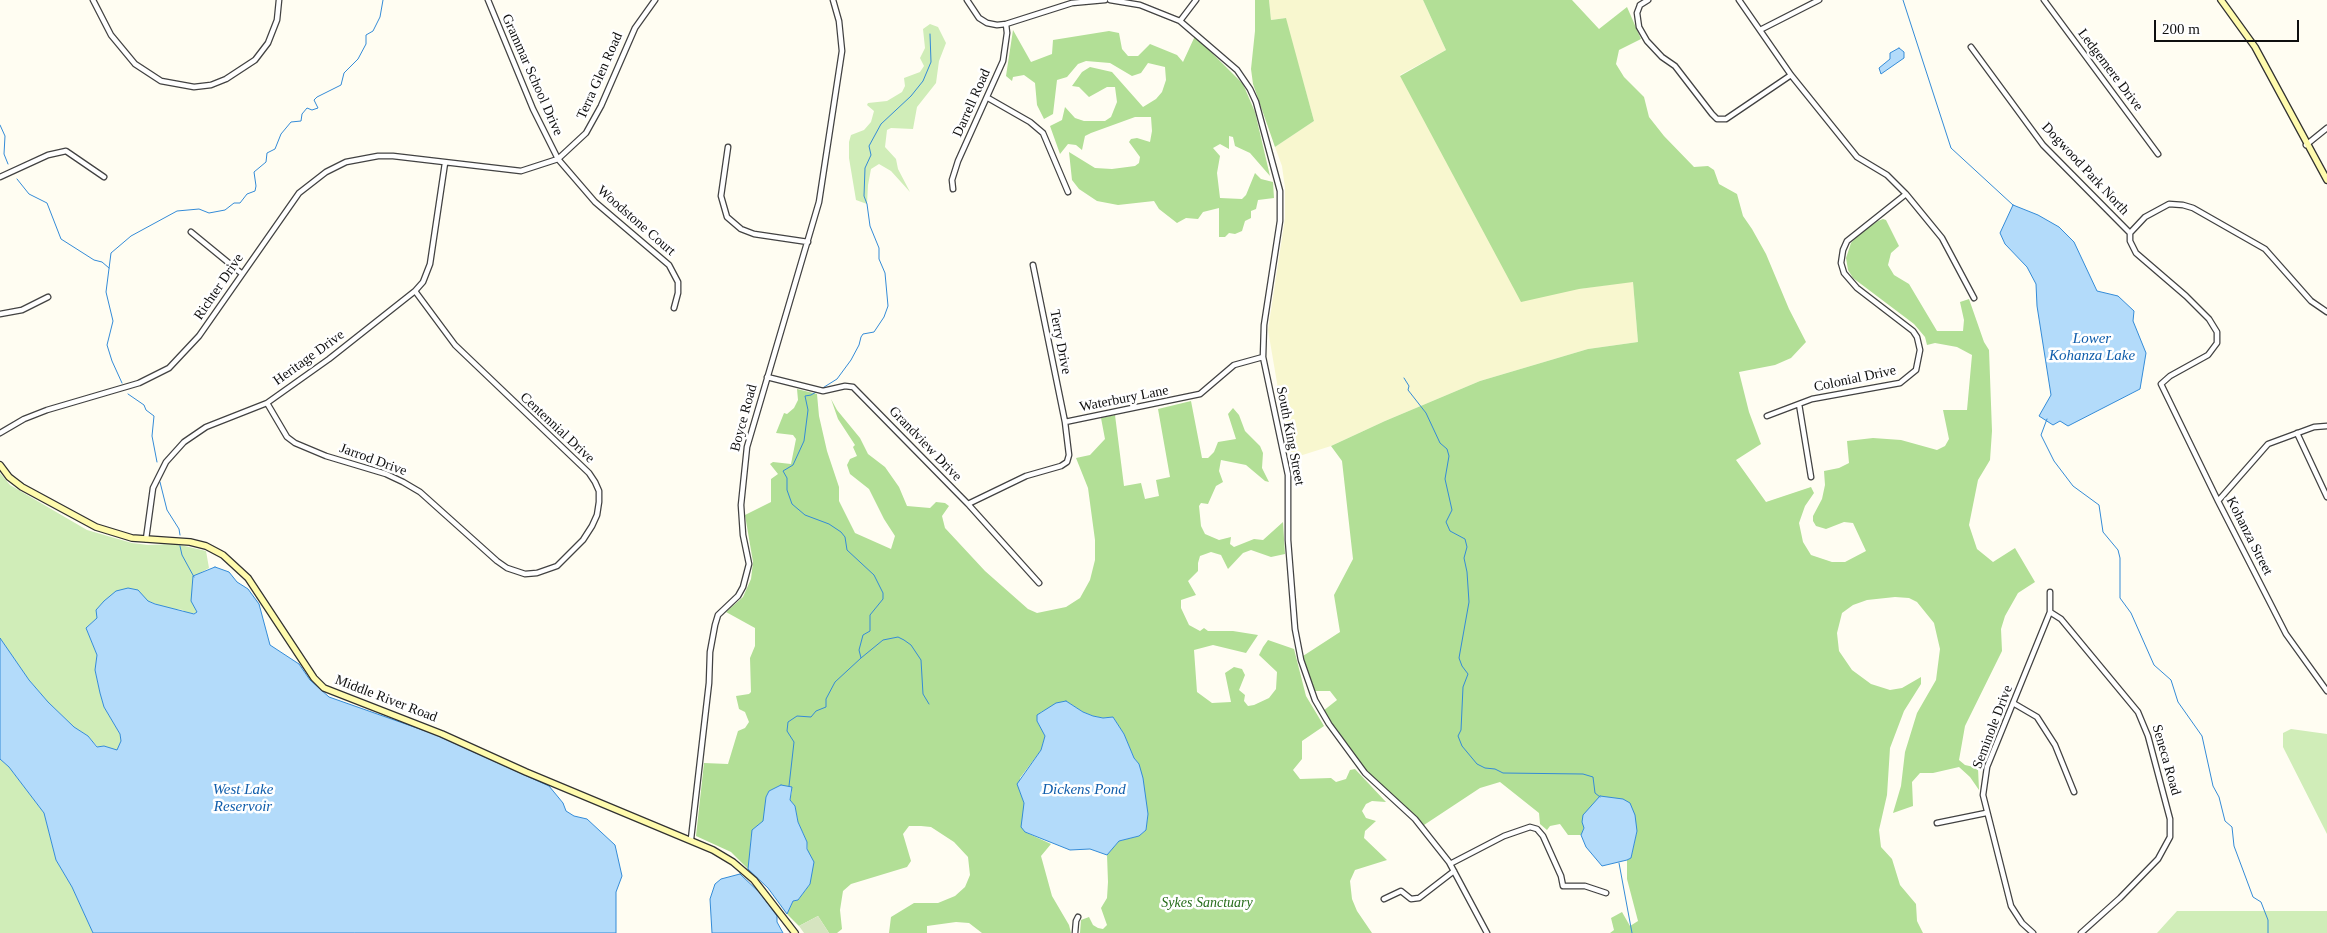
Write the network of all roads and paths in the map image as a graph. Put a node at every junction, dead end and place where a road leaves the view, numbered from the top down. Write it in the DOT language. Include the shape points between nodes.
graph roads {
  1 [pos="93,0"];
  2 [pos="280,0"];
  3 [pos="488,0"];
  4 [pos="655,0"];
  5 [pos="833,0"];
  6 [pos="967,0"];
  7 [pos="1105,0"];
  8 [pos="1110,0"];
  9 [pos="1196,0"];
  10 [pos="1635,0"];
  11 [pos="1648,0"];
  12 [pos="1739,0"];
  13 [pos="1819,0"];
  14 [pos="2044,0"];
  15 [pos="2221,0"];
  16 [pos="1640,5"];
  17 [pos="1180,21"];
  18 [pos="1006,24"];
  19 [pos="1760,30"];
  20 [pos="1971,47"];
  21 [pos="1791,75"];
  22 [pos="988,98"];
  23 [pos="2327,128"];
  24 [pos="2306,145"];
  25 [pos="728,147"];
  26 [pos="2158,154"];
  27 [pos="558,159"];
  28 [pos="445,163"];
  29 [pos="0,177"];
  30 [pos="104,178"];
  31 [pos="2327,180"];
  32 [pos="953,189"];
  33 [pos="1068,192"];
  34 [pos="1906,194"];
  35 [pos="191,232"];
  36 [pos="2130,233"];
  37 [pos="808,242"];
  38 [pos="1033,265"];
  39 [pos="241,273"];
  40 [pos="415,291"];
  41 [pos="48,297"];
  42 [pos="1974,298"];
  43 [pos="674,308"];
  44 [pos="2327,312"];
  45 [pos="0,314"];
  46 [pos="1263,358"];
  47 [pos="767,377"];
  48 [pos="266,403"];
  49 [pos="1800,404"];
  50 [pos="1767,416"];
  51 [pos="1065,422"];
  52 [pos="2327,426"];
  53 [pos="0,433"];
  54 [pos="2297,433"];
  55 [pos="0,465"];
  56 [pos="1811,477"];
  57 [pos="2327,498"];
  58 [pos="2218,501"];
  59 [pos="968,504"];
  60 [pos="146,539"];
  61 [pos="525,574"];
  62 [pos="1039,583"];
  63 [pos="2050,592"];
  64 [pos="2050,612"];
  65 [pos="2326,688"];
  66 [pos="2014,703"];
  67 [pos="2074,792"];
  68 [pos="1986,814"];
  69 [pos="1938,823"];
  70 [pos="690,840"];
  71 [pos="1450,864"];
  72 [pos="1454,871"];
  73 [pos="1606,893"];
  74 [pos="1384,899"];
  75 [pos="1078,917"];
  76 [pos="795,933"];
  77 [pos="1075,933"];
  78 [pos="1487,933"];
  79 [pos="2033,933"];
  80 [pos="2081,933"];
  1 -- 2 [label="street" via="111,36 135,64 161,81 194,87 226,79 255,60 278,20"];
  3 -- 27 [label="street, Grammar School Drive" via="533,109"];
  4 -- 27 [label="street, Terra Glen Road" via="635,28 586,134"];
  5 -- 37 [label="street, Boyce Road" via="841,28 842,51 820,202"];
  6 -- 18 [label="street" via="979,18 987,23"];
  7 -- 18 [label="street" via="1060,6"];
  8 -- 17 [label="street, South King Street" via="1140,5"];
  9 -- 17 [label="street"];
  10 -- 16 [label="street"];
  11 -- 16 [label="street"];
  12 -- 19 [label="street"];
  13 -- 19 [label="street"];
  14 -- 26 [label="street, Ledgemere Drive"];
  15 -- 24 [label="main road" via="2255,47"];
  16 -- 21 [label="street" via="1636,13 1638,27 1647,41 1675,66 1718,119 1726,119"];
  17 -- 46 [label="street, South King Street" via="1222,55 1244,78 1256,102 1276,168 1281,208 1264,325"];
  18 -- 22 [label="street, Darrell Road" via="1006,51"];
  19 -- 21 [label="street"];
  20 -- 36 [label="street, Dogwood Park North" via="2043,145"];
  21 -- 34 [label="street" via="1857,157 1887,176"];
  22 -- 32 [label="street, Darrell Road" via="958,162 952,180"];
  22 -- 33 [label="street" via="1043,133"];
  23 -- 24 [label="street"];
  24 -- 31 [label="main road"];
  25 -- 37 [label="street" via="721,196 727,217 741,229 754,234"];
  27 -- 28 [label="street, Terra Glen Road" via="521,171"];
  27 -- 43 [label="street, Woodstone Court" via="595,202 669,265 678,282"];
  28 -- 39 [label="street, Richter Drive" via="378,156 346,162 326,172 298,194"];
  28 -- 40 [label="street, Heritage Drive" via="430,264"];
  29 -- 30 [label="street" via="48,155 66,151"];
  34 -- 42 [label="street" via="1942,238"];
  34 -- 49 [label="street, Colonial Drive" via="1847,241 1841,263 1857,288 1918,337 1920,350 1916,370 1900,383 1833,394"];
  35 -- 39 [label="street"];
  36 -- 44 [label="street" via="2145,216 2169,204 2193,208 2265,249 2311,301"];
  36 -- 58 [label="street, Kohanza Street" via="2136,253 2186,296 2209,319 2216,332 2217,343 2208,355 2170,376 2162,384"];
  37 -- 47 [label="street, Boyce Road"];
  38 -- 51 [label="street, Terry Drive"];
  39 -- 53 [label="street, Richter Drive" via="199,336 158,376 47,410"];
  40 -- 48 [label="street, Heritage Drive" via="329,359"];
  40 -- 61 [label="street, Centennial Drive" via="455,345 589,473 599,491 597,515 592,526 567,558 545,572"];
  41 -- 45 [label="street" via="22,310"];
  46 -- 51 [label="street, Waterbury Lane" via="1234,365 1200,394"];
  46 -- 71 [label="street, South King Street" via="1288,475 1288,540 1296,629 1311,691 1356,763 1415,819"];
  47 -- 59 [label="street, Grandview Drive" via="823,390 854,387"];
  47 -- 70 [label="street, Boyce Road" via="747,447 742,491 741,519 748,572 738,596 718,615 715,625"];
  48 -- 60 [label="street, Heritage Drive" via="206,427 184,442 166,462 153,488"];
  48 -- 61 [label="street, Jarrod Drive" via="287,437 295,443 403,482 420,492 497,561"];
  49 -- 50 [label="street, Colonial Drive"];
  49 -- 56 [label="street"];
  51 -- 59 [label="street, Waterbury Lane" via="1067,462 1026,476"];
  52 -- 54 [label="street"];
  54 -- 57 [label="street"];
  54 -- 58 [label="street" via="2268,444"];
  55 -- 60 [label="main road, Middle River Road" via="14,482 85,522 114,533"];
  58 -- 65 [label="street, Kohanza Street" via="2286,634"];
  59 -- 62 [label="street, Grandview Drive"];
  60 -- 70 [label="main road, Middle River Road" via="206,546 232,561 248,578 324,688 442,734"];
  63 -- 64 [label="street"];
  64 -- 66 [label="street, Seminole Drive"];
  64 -- 80 [label="street, Seneca Road" via="2060,619 2138,712 2148,736 2170,819 2170,837 2158,859"];
  66 -- 67 [label="street" via="2037,717 2055,745"];
  66 -- 68 [label="street, Seminole Drive" via="1987,767 1983,796"];
  68 -- 69 [label="street"];
  68 -- 79 [label="street, Seminole Drive" via="2010,906"];
  70 -- 76 [label="main road, Middle River Road" via="723,855 743,870 774,903"];
  71 -- 72 [label="street, South King Street"];
  71 -- 73 [label="street" via="1509,833 1530,827 1537,829 1542,836 1563,886 1585,886"];
  72 -- 74 [label="street" via="1419,898 1411,899 1400,891"];
  72 -- 78 [label="street, South King Street"];
  75 -- 77 [label="street"];
}
